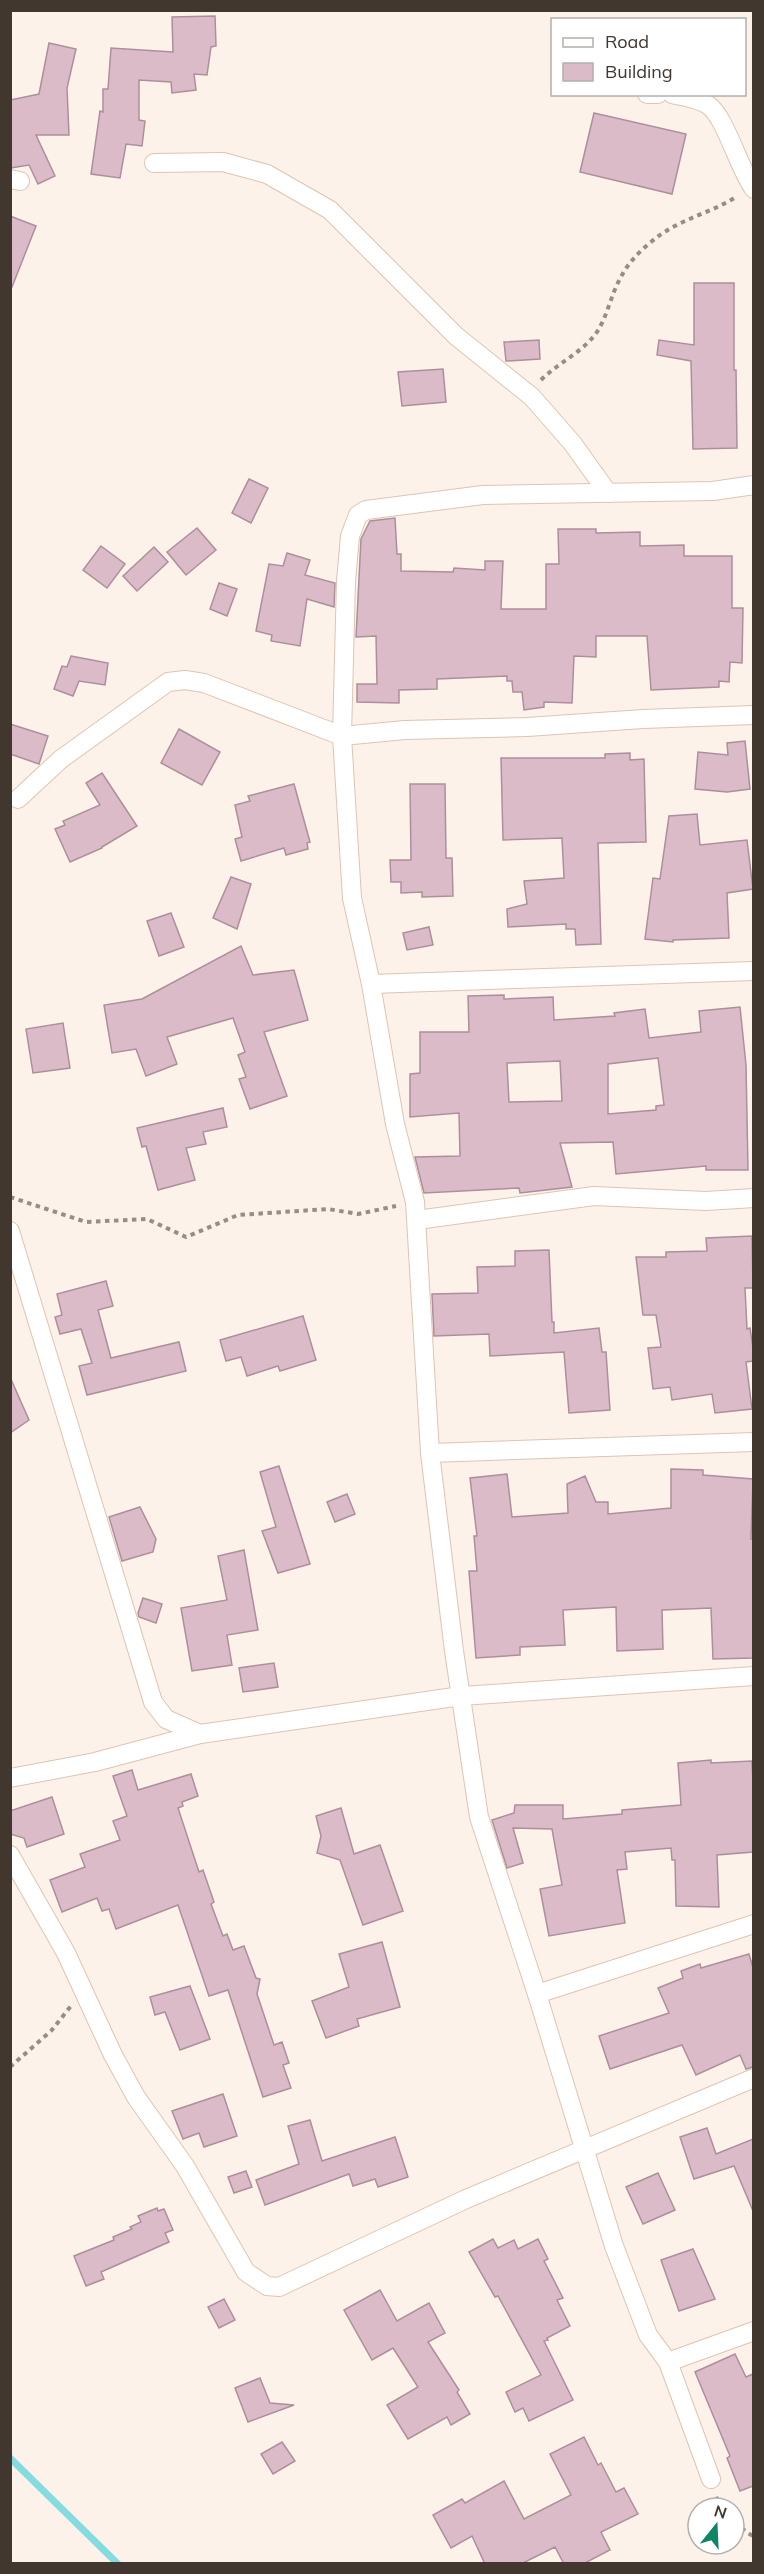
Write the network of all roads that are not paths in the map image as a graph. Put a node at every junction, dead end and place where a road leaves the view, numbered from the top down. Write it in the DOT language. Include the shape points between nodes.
graph roads {
  1 [pos="683,96"];
  2 [pos="154,163"];
  3 [pos="753,188"];
  4 [pos="753,485"];
  5 [pos="608,493"];
  6 [pos="753,715"];
  7 [pos="342,736"];
  8 [pos="18,799"];
  9 [pos="753,971"];
  10 [pos="371,984"];
  11 [pos="753,1198"];
  12 [pos="416,1211"];
  13 [pos="10,1231"];
  14 [pos="753,1442"];
  15 [pos="430,1453"];
  16 [pos="753,1676"];
  17 [pos="461,1696"];
  18 [pos="200,1734"];
  19 [pos="10,1779"];
  20 [pos="10,1855"];
  21 [pos="753,1924"];
  22 [pos="537,1994"];
  23 [pos="753,2078"];
  24 [pos="584,2150"];
  25 [pos="753,2331"];
  26 [pos="668,2362"];
  27 [pos="711,2479"];
  1 -- 3 [label="street" via="710,106"];
  2 -- 5 [label="street" via="223,162 267,174 314,200 338,218 456,336 532,397"];
  4 -- 5 [label="street" via="713,491"];
  5 -- 7 [label="street" via="483,495 366,510 358,515 350,536 346,581"];
  6 -- 7 [label="street"];
  7 -- 8 [label="street" via="204,683 168,682 61,759"];
  7 -- 10 [label="street" via="352,898"];
  9 -- 10 [label="street"];
  10 -- 12 [label="street"];
  11 -- 12 [label="street" via="706,1201 594,1196"];
  12 -- 15 [label="street"];
  13 -- 18 [label="street" via="153,1702 166,1719"];
  14 -- 15 [label="street"];
  15 -- 17 [label="street"];
  16 -- 17 [label="street"];
  17 -- 18 [label="street"];
  17 -- 22 [label="street" via="479,1817"];
  18 -- 19 [label="street" via="95,1762"];
  20 -- 24 [label="street" via="66,1953 136,2097 186,2166 246,2272 267,2286 279,2288 466,2199"];
  21 -- 22 [label="street"];
  22 -- 24 [label="street"];
  23 -- 24 [label="street"];
  24 -- 26 [label="street" via="614,2246 648,2335"];
  25 -- 26 [label="street"];
  26 -- 27 [label="street"];
}
